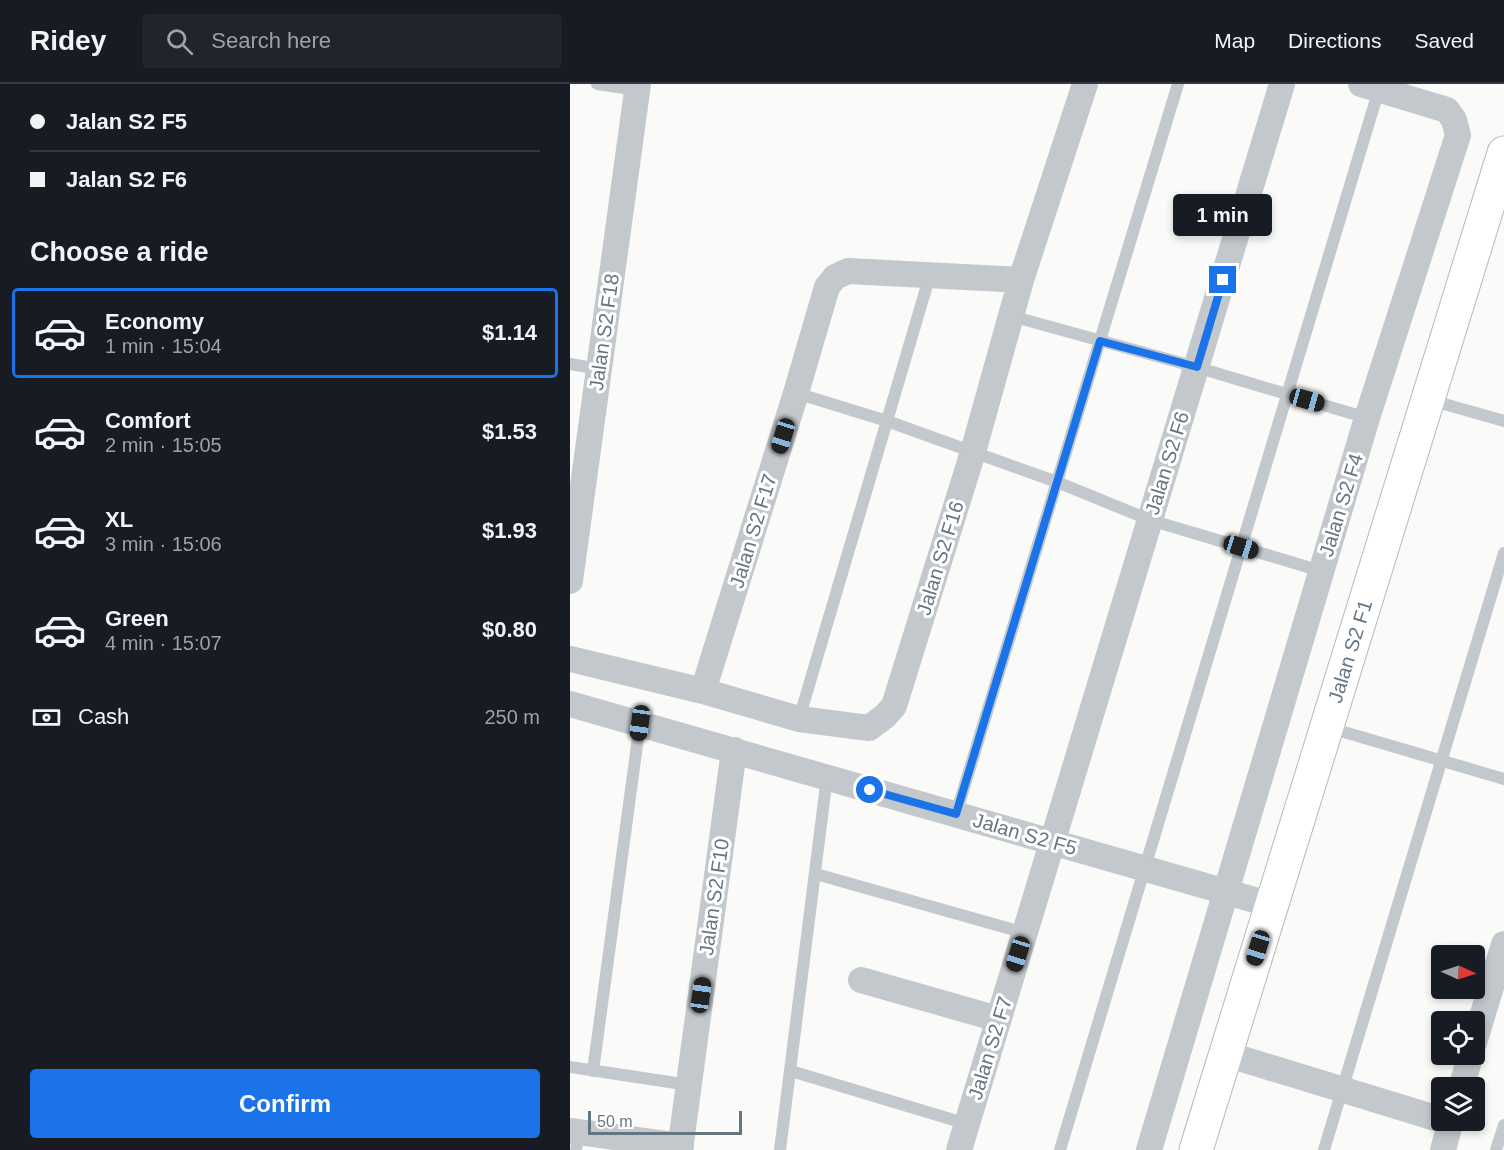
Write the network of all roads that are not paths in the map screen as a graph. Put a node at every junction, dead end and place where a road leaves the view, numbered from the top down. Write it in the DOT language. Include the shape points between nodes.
graph roads {
  1 [pos="597,84"];
  2 [pos="1085,84"];
  3 [pos="1178,84"];
  4 [pos="1282,84"];
  5 [pos="1370,86"];
  6 [pos="638,87"];
  7 [pos="1504,153"];
  8 [pos="930,275"];
  9 [pos="1022,280"];
  10 [pos="1011,316"];
  11 [pos="1100,341"];
  12 [pos="570,364"];
  13 [pos="1197,367"];
  14 [pos="599,369"];
  15 [pos="796,393"];
  16 [pos="1287,394"];
  17 [pos="1428,399"];
  18 [pos="1367,418"];
  19 [pos="887,421"];
  20 [pos="1504,421"];
  21 [pos="973,452"];
  22 [pos="1057,482"];
  23 [pos="1150,520"];
  24 [pos="1241,547"];
  25 [pos="1504,553"];
  26 [pos="1321,571"];
  27 [pos="570,580"];
  28 [pos="570,659"];
  29 [pos="703,691"];
  30 [pos="570,704"];
  31 [pos="799,719"];
  32 [pos="640,723"];
  33 [pos="1327,727"];
  34 [pos="734,750"];
  35 [pos="1441,761"];
  36 [pos="827,777"];
  37 [pos="1504,779"];
  38 [pos="956,814"];
  39 [pos="1052,842"];
  40 [pos="1144,869"];
  41 [pos="816,874"];
  42 [pos="1226,892"];
  43 [pos="1272,906"];
  44 [pos="1025,933"];
  45 [pos="1504,944"];
  46 [pos="861,980"];
  47 [pos="1484,1011"];
  48 [pos="998,1019"];
  49 [pos="1226,1054"];
  50 [pos="570,1067"];
  51 [pos="593,1071"];
  52 [pos="791,1071"];
  53 [pos="689,1084"];
  54 [pos="1342,1089"];
  55 [pos="1431,1116"];
  56 [pos="967,1124"];
  57 [pos="1504,1125"];
  58 [pos="1446,1131"];
  59 [pos="575,1138"];
  60 [pos="680,1148"];
  61 [pos="780,1150"];
  62 [pos="959,1150"];
  63 [pos="1060,1150"];
  64 [pos="1149,1150"];
  65 [pos="1196,1150"];
  66 [pos="1324,1150"];
  67 [pos="1443,1150"];
  68 [pos="1496,1150"];
  1 -- 6 [label="lane"];
  2 -- 9 [label="street, Jalan S2 F16"];
  3 -- 11 [label="lane"];
  4 -- 13 [label="street, Jalan S2 F6"];
  5 -- 16 [label="lane"];
  5 -- 18 [label="street, Jalan S2 F4" via="1447,110 1458,135"];
  6 -- 14 [label="street, Jalan S2 F18"];
  7 -- 17 [label="street, Jalan S2 F1"];
  8 -- 9 [label="street, Jalan S2 F17"];
  8 -- 15 [label="street, Jalan S2 F17" via="848,271 836,277 827,287"];
  8 -- 19 [label="lane"];
  9 -- 10 [label="street, Jalan S2 F16"];
  10 -- 11 [label="lane"];
  10 -- 21 [label="street, Jalan S2 F16"];
  11 -- 13 [label="lane"];
  11 -- 22 [label="lane"];
  12 -- 14 [label="lane"];
  13 -- 16 [label="lane"];
  13 -- 23 [label="street, Jalan S2 F6"];
  14 -- 27 [label="street, Jalan S2 F18"];
  15 -- 19 [label="lane"];
  15 -- 29 [label="street, Jalan S2 F17"];
  16 -- 18 [label="lane"];
  16 -- 24 [label="lane"];
  17 -- 20 [label="lane"];
  17 -- 33 [label="street, Jalan S2 F1"];
  18 -- 26 [label="street, Jalan S2 F4"];
  19 -- 21 [label="lane"];
  19 -- 31 [label="lane"];
  21 -- 22 [label="lane"];
  21 -- 31 [label="street, Jalan S2 F16" via="894,706 869,728"];
  22 -- 23 [label="lane"];
  22 -- 38 [label="lane"];
  23 -- 24 [label="lane"];
  23 -- 39 [label="street, Jalan S2 F6"];
  24 -- 26 [label="lane"];
  24 -- 40 [label="lane"];
  25 -- 35 [label="lane"];
  26 -- 42 [label="street, Jalan S2 F4"];
  28 -- 29 [label="street, Jalan S2 F16"];
  29 -- 31 [label="street, Jalan S2 F16"];
  30 -- 32 [label="street, Jalan S2 F5"];
  32 -- 34 [label="street, Jalan S2 F5"];
  32 -- 51 [label="lane"];
  33 -- 35 [label="lane"];
  33 -- 43 [label="street, Jalan S2 F1"];
  34 -- 36 [label="street, Jalan S2 F5"];
  34 -- 53 [label="street, Jalan S2 F10"];
  35 -- 37 [label="lane"];
  35 -- 54 [label="lane"];
  36 -- 38 [label="street, Jalan S2 F5"];
  36 -- 41 [label="lane"];
  38 -- 39 [label="street, Jalan S2 F5"];
  39 -- 40 [label="street, Jalan S2 F5"];
  39 -- 44 [label="street, Jalan S2 F7"];
  40 -- 42 [label="street, Jalan S2 F5"];
  40 -- 63 [label="lane"];
  41 -- 44 [label="lane"];
  41 -- 52 [label="lane"];
  42 -- 43 [label="street, Jalan S2 F5"];
  42 -- 64 [label="street, Jalan S2 F4"];
  43 -- 49 [label="street, Jalan S2 F1"];
  44 -- 48 [label="street, Jalan S2 F7"];
  45 -- 47 [label="street"];
  46 -- 48 [label="street"];
  48 -- 56 [label="street, Jalan S2 F7"];
  49 -- 54 [label="street"];
  49 -- 65 [label="street, Jalan S2 F1"];
  50 -- 51 [label="lane"];
  51 -- 53 [label="lane"];
  52 -- 56 [label="lane"];
  52 -- 61 [label="lane"];
  53 -- 60 [label="street, Jalan S2 F10"];
  54 -- 55 [label="street"];
  54 -- 66 [label="lane"];
  56 -- 62 [label="street, Jalan S2 F7"];
  57 -- 68 [label="lane"];
  58 -- 67 [label="street"];
  59 -- 60 [label="street"];
}
